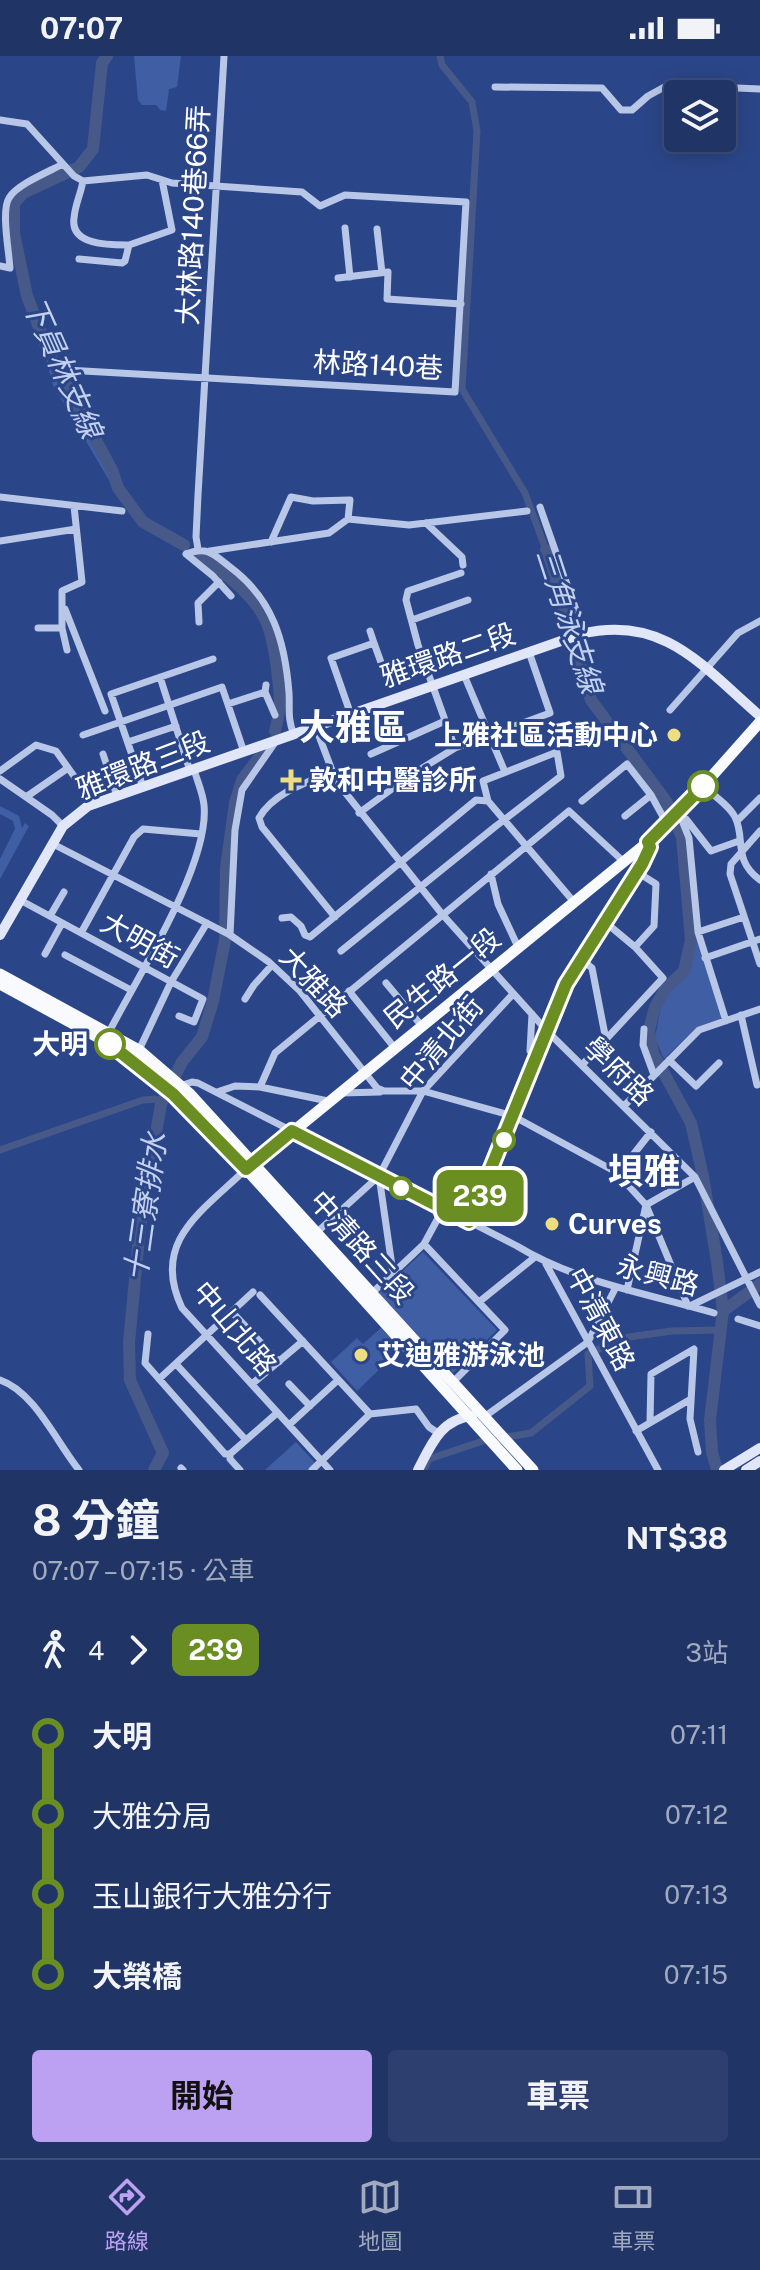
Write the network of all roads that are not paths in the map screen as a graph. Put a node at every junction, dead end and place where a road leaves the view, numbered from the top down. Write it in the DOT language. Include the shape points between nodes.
graph roads {
  1 [pos="224,56"];
  2 [pos="495,87"];
  3 [pos="760,89"];
  4 [pos="0,120"];
  5 [pos="63,164"];
  6 [pos="162,180"];
  7 [pos="83,181"];
  8 [pos="217,186"];
  9 [pos="0,189"];
  10 [pos="11,196"];
  11 [pos="345,228"];
  12 [pos="377,229"];
  13 [pos="129,245"];
  14 [pos="79,259"];
  15 [pos="0,266"];
  16 [pos="382,273"];
  17 [pos="350,277"];
  18 [pos="338,278"];
  19 [pos="461,304"];
  20 [pos="66,370"];
  21 [pos="205,377"];
  22 [pos="0,497"];
  23 [pos="74,506"];
  24 [pos="540,507"];
  25 [pos="122,511"];
  26 [pos="527,511"];
  27 [pos="348,519"];
  28 [pos="426,523"];
  29 [pos="76,529"];
  30 [pos="0,541"];
  31 [pos="271,542"];
  32 [pos="198,549"];
  33 [pos="210,551"];
  34 [pos="219,582"];
  35 [pos="231,596"];
  36 [pos="468,600"];
  37 [pos="64,605"];
  38 [pos="412,620"];
  39 [pos="760,621"];
  40 [pos="199,622"];
  41 [pos="38,628"];
  42 [pos="62,628"];
  43 [pos="370,631"];
  44 [pos="583,634"];
  45 [pos="374,643"];
  46 [pos="67,650"];
  47 [pos="529,652"];
  48 [pos="213,659"];
  49 [pos="383,668"];
  50 [pos="706,669"];
  51 [pos="464,675"];
  52 [pos="160,677"];
  53 [pos="432,687"];
  54 [pos="228,704"];
  55 [pos="169,705"];
  56 [pos="670,710"];
  57 [pos="105,711"];
  58 [pos="275,715"];
  59 [pos="351,715"];
  60 [pos="760,716"];
  61 [pos="445,721"];
  62 [pos="121,722"];
  63 [pos="760,722"];
  64 [pos="176,726"];
  65 [pos="316,728"];
  66 [pos="83,735"];
  67 [pos="294,735"];
  68 [pos="491,735"];
  69 [pos="276,741"];
  70 [pos="128,742"];
  71 [pos="455,748"];
  72 [pos="248,751"];
  73 [pos="103,754"];
  74 [pos="371,754"];
  75 [pos="68,768"];
  76 [pos="192,770"];
  77 [pos="0,771"];
  78 [pos="332,772"];
  79 [pos="505,772"];
  80 [pos="0,779"];
  81 [pos="703,786"];
  82 [pos="143,787"];
  83 [pos="651,795"];
  84 [pos="117,796"];
  85 [pos="26,797"];
  86 [pos="760,798"];
  87 [pos="488,801"];
  88 [pos="582,801"];
  89 [pos="94,804"];
  90 [pos="359,813"];
  91 [pos="680,813"];
  92 [pos="625,816"];
  93 [pos="504,820"];
  94 [pos="737,821"];
  95 [pos="667,824"];
  96 [pos="63,826"];
  97 [pos="760,831"];
  98 [pos="201,834"];
  99 [pos="739,841"];
  100 [pos="648,842"];
  101 [pos="53,844"];
  102 [pos="526,846"];
  103 [pos="741,853"];
  104 [pos="624,862"];
  105 [pos="401,864"];
  106 [pos="637,872"];
  107 [pos="491,874"];
  108 [pos="113,875"];
  109 [pos="760,880"];
  110 [pos="420,887"];
  111 [pos="64,892"];
  112 [pos="20,900"];
  113 [pos="574,902"];
  114 [pos="176,907"];
  115 [pos="442,914"];
  116 [pos="50,916"];
  117 [pos="335,917"];
  118 [pos="744,917"];
  119 [pos="282,918"];
  120 [pos="605,922"];
  121 [pos="62,923"];
  122 [pos="207,923"];
  123 [pos="698,932"];
  124 [pos="81,933"];
  125 [pos="0,935"];
  126 [pos="230,935"];
  127 [pos="756,941"];
  128 [pos="518,947"];
  129 [pos="635,947"];
  130 [pos="341,951"];
  131 [pos="45,954"];
  132 [pos="65,955"];
  133 [pos="705,958"];
  134 [pos="582,960"];
  135 [pos="760,964"];
  136 [pos="272,965"];
  137 [pos="143,967"];
  138 [pos="490,969"];
  139 [pos="0,974"];
  140 [pos="171,982"];
  141 [pos="386,983"];
  142 [pos="0,984"];
  143 [pos="131,990"];
  144 [pos="349,991"];
  145 [pos="513,994"];
  146 [pos="245,999"];
  147 [pos="760,1009"];
  148 [pos="532,1014"];
  149 [pos="319,1015"];
  150 [pos="741,1015"];
  151 [pos="179,1016"];
  152 [pos="726,1021"];
  153 [pos="421,1025"];
  154 [pos="644,1029"];
  155 [pos="109,1032"];
  156 [pos="548,1032"];
  157 [pos="606,1040"];
  158 [pos="394,1047"];
  159 [pos="139,1050"];
  160 [pos="537,1059"];
  161 [pos="668,1061"];
  162 [pos="719,1063"];
  163 [pos="582,1065"];
  164 [pos="363,1073"];
  165 [pos="655,1074"];
  166 [pos="757,1085"];
  167 [pos="172,1086"];
  168 [pos="260,1087"];
  169 [pos="384,1091"];
  170 [pos="423,1091"];
  171 [pos="217,1092"];
  172 [pos="338,1093"];
  173 [pos="328,1101"];
  174 [pos="624,1106"];
  175 [pos="513,1116"];
  176 [pos="292,1131"];
  177 [pos="651,1132"];
  178 [pos="249,1166"];
  179 [pos="618,1174"];
  180 [pos="379,1176"];
  181 [pos="695,1177"];
  182 [pos="646,1205"];
  183 [pos="443,1209"];
  184 [pos="469,1222"];
  185 [pos="316,1233"];
  186 [pos="424,1244"];
  187 [pos="535,1257"];
  188 [pos="546,1264"];
  189 [pos="760,1272"];
  190 [pos="393,1273"];
  191 [pos="750,1286"];
  192 [pos="616,1287"];
  193 [pos="627,1290"];
  194 [pos="371,1294"];
  195 [pos="479,1302"];
  196 [pos="760,1305"];
  197 [pos="689,1306"];
  198 [pos="232,1312"];
  199 [pos="714,1313"];
  200 [pos="738,1319"];
  201 [pos="760,1326"];
  202 [pos="148,1334"];
  203 [pos="207,1336"];
  204 [pos="303,1341"];
  205 [pos="588,1342"];
  206 [pos="279,1362"];
  207 [pos="176,1364"];
  208 [pos="159,1379"];
  209 [pos="0,1380"];
  210 [pos="338,1380"];
  211 [pos="453,1382"];
  212 [pos="252,1384"];
  213 [pos="289,1384"];
  214 [pos="691,1399"];
  215 [pos="310,1406"];
  216 [pos="277,1413"];
  217 [pos="370,1414"];
  218 [pos="468,1415"];
  219 [pos="484,1417"];
  220 [pos="650,1422"];
  221 [pos="289,1425"];
  222 [pos="636,1431"];
  223 [pos="438,1433"];
  224 [pos="246,1440"];
  225 [pos="760,1448"];
  226 [pos="698,1452"];
  227 [pos="230,1454"];
  228 [pos="322,1461"];
  229 [pos="760,1461"];
  230 [pos="77,1469"];
  231 [pos="420,1469"];
  232 [pos="726,1469"];
  233 [pos="240,1470"];
  234 [pos="312,1470"];
  235 [pos="330,1470"];
  236 [pos="517,1470"];
  237 [pos="533,1470"];
  238 [pos="658,1470"];
  239 [pos="746,1470"];
  1 -- 8 [label="street, 大林路140巷66弄"];
  2 -- 3 [label="street" via="602,88 621,110 632,110 668,85"];
  4 -- 5 [label="street" via="27,124"];
  5 -- 7 [label="street"];
  5 -- 10 [label="street"];
  6 -- 7 [label="street" via="147,175"];
  6 -- 8 [label="street"];
  6 -- 13 [label="street" via="172,230"];
  7 -- 13 [label="street" via="74,217 83,238 101,245"];
  8 -- 19 [label="street, 林路140巷" via="302,192 320,206 345,195 466,202"];
  8 -- 21 [label="street, 大林路140巷66弄"];
  9 -- 10 [label="street"];
  10 -- 15 [label="street" via="6,212 10,268"];
  11 -- 17 [label="street"];
  12 -- 16 [label="street"];
  13 -- 14 [label="street" via="122,263"];
  16 -- 17 [label="street"];
  16 -- 19 [label="street" via="388,272 387,299"];
  17 -- 18 [label="street"];
  19 -- 21 [label="street, 林路140巷" via="455,392"];
  20 -- 21 [label="street"];
  21 -- 32 [label="street, 大林路140巷66弄"];
  22 -- 23 [label="street"];
  23 -- 25 [label="street"];
  23 -- 29 [label="street"];
  24 -- 44 [label="street"];
  26 -- 28 [label="street"];
  27 -- 28 [label="street"];
  27 -- 31 [label="street" via="329,533"];
  27 -- 31 [label="street" via="350,500 291,497"];
  28 -- 38 [label="street" via="462,557 462,569 408,591"];
  29 -- 30 [label="street"];
  29 -- 37 [label="street" via="82,582 62,591"];
  31 -- 33 [label="street"];
  32 -- 33 [label="street"];
  32 -- 34 [label="street" via="186,554"];
  33 -- 67 [label="street" via="256,591 276,622"];
  34 -- 35 [label="street"];
  34 -- 40 [label="street" via="198,603"];
  36 -- 38 [label="street"];
  37 -- 42 [label="street"];
  37 -- 57 [label="street"];
  38 -- 53 [label="street"];
  39 -- 50 [label="street" via="738,633"];
  41 -- 42 [label="street"];
  42 -- 46 [label="street"];
  43 -- 45 [label="street"];
  44 -- 47 [label="street, 雅環路二段"];
  44 -- 50 [label="street, 雅環路二段" via="634,629 651,633"];
  45 -- 49 [label="street"];
  45 -- 59 [label="street" via="331,658"];
  47 -- 51 [label="street, 雅環路二段"];
  47 -- 68 [label="street" via="550,713"];
  48 -- 52 [label="street"];
  50 -- 56 [label="street"];
  50 -- 60 [label="street, 雅環路二段"];
  51 -- 53 [label="street, 雅環路二段"];
  51 -- 68 [label="street"];
  52 -- 55 [label="street"];
  52 -- 62 [label="street" via="111,694"];
  53 -- 59 [label="street, 雅環路二段"];
  53 -- 61 [label="street"];
  54 -- 55 [label="street" via="222,687"];
  54 -- 58 [label="street" via="266,688"];
  54 -- 72 [label="street"];
  55 -- 62 [label="street"];
  55 -- 64 [label="street"];
  59 -- 65 [label="street, 雅環路二段"];
  61 -- 71 [label="street"];
  61 -- 74 [label="street"];
  62 -- 66 [label="street"];
  62 -- 70 [label="street"];
  63 -- 81 [label="main road"];
  64 -- 70 [label="street"];
  64 -- 76 [label="street"];
  65 -- 67 [label="street, 雅環路三段"];
  65 -- 78 [label="street, 學府路"];
  67 -- 69 [label="street, 雅環路三段"];
  68 -- 71 [label="street"];
  68 -- 79 [label="street"];
  69 -- 72 [label="street, 雅環路三段"];
  69 -- 126 [label="street" via="242,790"];
  70 -- 82 [label="street"];
  71 -- 90 [label="street"];
  72 -- 76 [label="street, 雅環路三段"];
  73 -- 84 [label="street"];
  75 -- 77 [label="street" via="56,751 36,745"];
  75 -- 85 [label="street"];
  75 -- 89 [label="street"];
  76 -- 82 [label="street, 雅環路三段"];
  76 -- 98 [label="street" via="204,806"];
  78 -- 90 [label="street, 學府路"];
  78 -- 117 [label="street" via="294,787 259,818"];
  79 -- 87 [label="street" via="483,781"];
  79 -- 93 [label="street" via="557,752 561,776"];
  80 -- 85 [label="street"];
  81 -- 91 [label="main road"];
  81 -- 94 [label="street"];
  82 -- 84 [label="street, 雅環路三段"];
  83 -- 88 [label="street" via="627,764"];
  83 -- 92 [label="street"];
  83 -- 95 [label="street"];
  84 -- 89 [label="street, 雅環路三段"];
  85 -- 96 [label="street"];
  86 -- 94 [label="street"];
  87 -- 93 [label="street"];
  87 -- 105 [label="street" via="476,800"];
  89 -- 96 [label="street, 雅環路三段"];
  90 -- 105 [label="street, 學府路"];
  91 -- 95 [label="main road, 民生路一段"];
  91 -- 99 [label="street" via="711,851"];
  91 -- 123 [label="street" via="689,838"];
  93 -- 102 [label="street"];
  93 -- 110 [label="street"];
  94 -- 99 [label="street"];
  95 -- 100 [label="main road, 民生路一段"];
  96 -- 101 [label="street, 雅環路三段"];
  97 -- 103 [label="street"];
  98 -- 108 [label="street" via="143,829"];
  98 -- 114 [label="street"];
  99 -- 103 [label="street"];
  100 -- 104 [label="main road, 民生路一段"];
  100 -- 106 [label="street"];
  101 -- 108 [label="street, 大雅路"];
  101 -- 112 [label="street, 雅環路三段"];
  102 -- 104 [label="street" via="569,811"];
  102 -- 107 [label="street"];
  102 -- 113 [label="street"];
  103 -- 109 [label="street"];
  103 -- 118 [label="street" via="730,874"];
  104 -- 113 [label="main road, 民生路一段"];
  105 -- 110 [label="street, 學府路"];
  105 -- 117 [label="street"];
  106 -- 120 [label="street"];
  106 -- 129 [label="street" via="656,884 654,926"];
  107 -- 115 [label="street"];
  107 -- 128 [label="street"];
  108 -- 114 [label="street, 大雅路"];
  108 -- 124 [label="street"];
  110 -- 115 [label="street, 學府路"];
  110 -- 130 [label="street"];
  111 -- 116 [label="street"];
  112 -- 116 [label="street, 大明街"];
  112 -- 125 [label="street, 雅環路三段"];
  113 -- 128 [label="main road, 民生路一段"];
  114 -- 122 [label="street, 大雅路"];
  114 -- 137 [label="street"];
  115 -- 138 [label="street, 學府路"];
  115 -- 144 [label="street"];
  116 -- 121 [label="street, 大明街"];
  117 -- 119 [label="street" via="310,937 291,917"];
  118 -- 123 [label="street"];
  118 -- 127 [label="street"];
  120 -- 129 [label="street"];
  120 -- 134 [label="street"];
  121 -- 124 [label="street, 大明街"];
  121 -- 131 [label="street"];
  122 -- 126 [label="street, 大雅路"];
  122 -- 140 [label="street"];
  123 -- 133 [label="street"];
  124 -- 137 [label="street, 大明街"];
  126 -- 136 [label="street, 大雅路"];
  127 -- 133 [label="street"];
  127 -- 135 [label="street"];
  128 -- 138 [label="main road, 民生路一段"];
  129 -- 157 [label="street" via="663,978"];
  132 -- 143 [label="street"];
  133 -- 152 [label="street"];
  134 -- 156 [label="street" via="566,984"];
  134 -- 157 [label="street" via="592,968"];
  136 -- 146 [label="street"];
  136 -- 149 [label="street, 大雅路"];
  137 -- 140 [label="street, 大明街"];
  137 -- 143 [label="street"];
  138 -- 145 [label="street, 學府路"];
  138 -- 153 [label="main road, 民生路一段"];
  139 -- 155 [label="main road"];
  140 -- 151 [label="street, 大明街" via="203,999 194,1022"];
  140 -- 159 [label="street"];
  141 -- 153 [label="street"];
  142 -- 167 [label="main road" via="121,1050"];
  143 -- 155 [label="street"];
  144 -- 149 [label="street"];
  144 -- 158 [label="street"];
  145 -- 148 [label="street, 學府路"];
  145 -- 170 [label="street, 中清北街"];
  147 -- 150 [label="street"];
  148 -- 156 [label="street, 學府路"];
  148 -- 160 [label="street" via="530,1051"];
  149 -- 164 [label="street, 大雅路"];
  149 -- 168 [label="street" via="275,1053"];
  150 -- 152 [label="street"];
  150 -- 166 [label="street"];
  152 -- 161 [label="street" via="699,1030"];
  153 -- 158 [label="main road, 民生路一段"];
  154 -- 165 [label="street" via="643,1045"];
  155 -- 159 [label="main road"];
  156 -- 160 [label="street"];
  156 -- 163 [label="street, 學府路"];
  157 -- 163 [label="street"];
  158 -- 164 [label="main road, 民生路一段"];
  159 -- 167 [label="main road"];
  160 -- 175 [label="street"];
  161 -- 162 [label="street" via="696,1086"];
  161 -- 165 [label="street"];
  163 -- 174 [label="street, 學府路"];
  164 -- 169 [label="street, 大雅路"];
  164 -- 172 [label="main road, 民生路一段"];
  165 -- 174 [label="street"];
  167 -- 171 [label="street, 中清東路" via="192,1082"];
  167 -- 178 [label="main road" via="190,1094"];
  168 -- 171 [label="street"];
  168 -- 173 [label="street"];
  169 -- 170 [label="street"];
  169 -- 172 [label="street"];
  170 -- 175 [label="street"];
  170 -- 180 [label="street, 中清北街"];
  171 -- 176 [label="street, 中清東路"];
  172 -- 173 [label="main road, 民生路一段"];
  173 -- 176 [label="main road, 民生路一段"];
  174 -- 177 [label="street, 學府路"];
  175 -- 179 [label="street"];
  175 -- 184 [label="street"];
  176 -- 178 [label="main road, 民生路一段"];
  176 -- 180 [label="street, 中清東路"];
  177 -- 179 [label="street"];
  177 -- 181 [label="street, 學府路"];
  178 -- 185 [label="main road, 中清路三段"];
  178 -- 203 [label="street, 中山北路" via="190,1223 170,1262 182,1308"];
  178 -- 218 [label="main road, 中清路三段"];
  179 -- 182 [label="street"];
  180 -- 183 [label="street, 中清東路"];
  180 -- 185 [label="street, 中清北街"];
  180 -- 190 [label="street"];
  181 -- 182 [label="street"];
  181 -- 191 [label="street, 學府路"];
  182 -- 193 [label="street"];
  182 -- 197 [label="street"];
  183 -- 184 [label="street, 中清東路"];
  183 -- 186 [label="street"];
  184 -- 187 [label="street, 中清東路"];
  185 -- 194 [label="main road, 中清路三段"];
  186 -- 190 [label="street"];
  186 -- 195 [label="street"];
  187 -- 188 [label="street, 中清東路"];
  187 -- 195 [label="street"];
  188 -- 192 [label="street, 永興路"];
  188 -- 205 [label="street, 中清東路"];
  189 -- 191 [label="street"];
  190 -- 194 [label="street"];
  191 -- 196 [label="street, 學府路"];
  191 -- 197 [label="street"];
  192 -- 193 [label="street, 永興路"];
  192 -- 205 [label="street"];
  193 -- 197 [label="street, 永興路"];
  194 -- 211 [label="main road, 中清路三段"];
  195 -- 211 [label="street" via="505,1330"];
  197 -- 199 [label="street, 永興路"];
  198 -- 203 [label="street"];
  198 -- 204 [label="street" via="256,1293"];
  198 -- 206 [label="street"];
  200 -- 201 [label="street"];
  202 -- 208 [label="street" via="145,1363"];
  203 -- 207 [label="street"];
  203 -- 212 [label="street, 中山北路"];
  204 -- 206 [label="street"];
  204 -- 210 [label="street"];
  205 -- 219 [label="street"];
  205 -- 222 [label="street, 中清東路"];
  206 -- 212 [label="street"];
  207 -- 208 [label="street"];
  207 -- 224 [label="street"];
  208 -- 227 [label="street"];
  209 -- 230 [label="street" via="12,1384 37,1410"];
  210 -- 215 [label="street"];
  210 -- 217 [label="street"];
  211 -- 219 [label="main road, 中清路三段"];
  212 -- 216 [label="street, 中山北路"];
  213 -- 215 [label="street"];
  214 -- 220 [label="street"];
  214 -- 220 [label="street" via="694,1349 651,1374"];
  214 -- 226 [label="street"];
  215 -- 221 [label="street"];
  216 -- 221 [label="street, 中山北路"];
  216 -- 224 [label="street"];
  217 -- 223 [label="street" via="416,1409"];
  217 -- 228 [label="street"];
  218 -- 219 [label="street"];
  218 -- 223 [label="street"];
  218 -- 236 [label="main road, 中清路三段"];
  219 -- 237 [label="main road, 中清路三段"];
  220 -- 222 [label="street"];
  221 -- 228 [label="street, 中山北路"];
  222 -- 238 [label="street, 中清東路"];
  223 -- 231 [label="street"];
  224 -- 227 [label="street"];
  225 -- 232 [label="street"];
  227 -- 233 [label="street"];
  228 -- 234 [label="street"];
  228 -- 235 [label="street, 中山北路"];
  229 -- 239 [label="street"];
}
